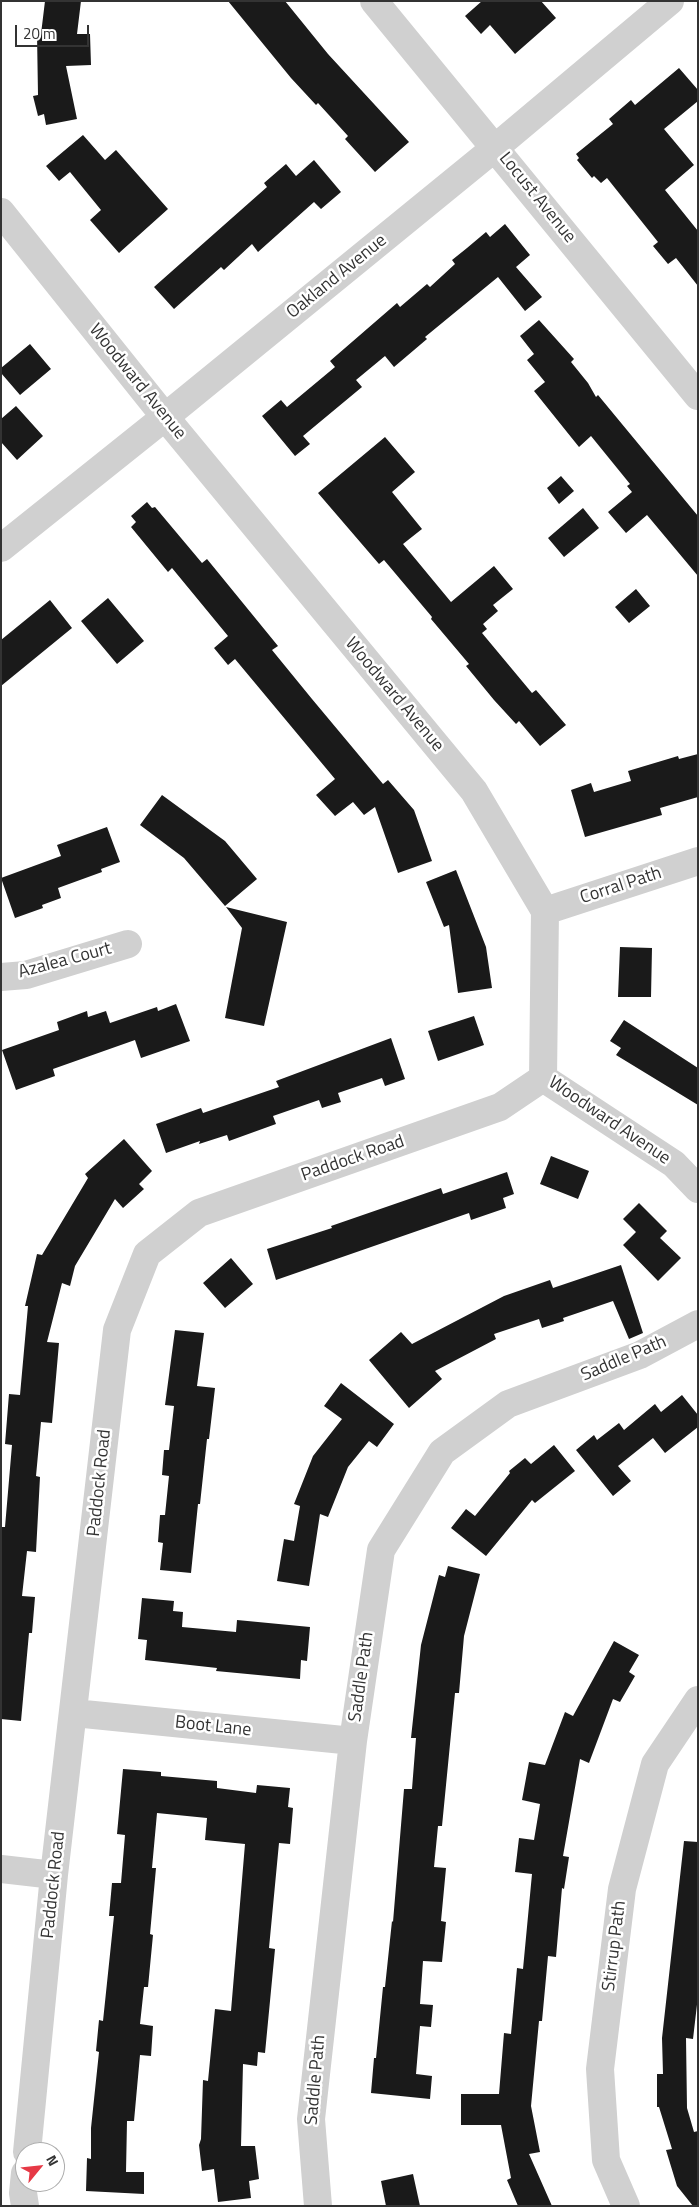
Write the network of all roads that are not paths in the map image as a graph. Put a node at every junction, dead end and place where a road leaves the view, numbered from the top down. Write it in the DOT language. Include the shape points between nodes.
graph roads {
  1 [pos="374,1"];
  2 [pos="670,1"];
  3 [pos="496,147"];
  4 [pos="1,212"];
  5 [pos="698,396"];
  6 [pos="166,418"];
  7 [pos="1,548"];
  8 [pos="698,861"];
  9 [pos="544,911"];
  10 [pos="128,944"];
  11 [pos="1,976"];
  12 [pos="543,1078"];
  13 [pos="698,1189"];
  14 [pos="698,1324"];
  15 [pos="698,1700"];
  16 [pos="74,1713"];
  17 [pos="353,1741"];
  18 [pos="1,1869"];
  19 [pos="54,1875"];
  20 [pos="28,2142"];
  21 [pos="23,2192"];
  22 [pos="25,2206"];
  23 [pos="318,2206"];
  24 [pos="626,2206"];
  1 -- 3 [label="street, Locust Avenue"];
  2 -- 3 [label="street, Oakland Avenue"];
  3 -- 5 [label="street, Locust Avenue"];
  3 -- 6 [label="street, Oakland Avenue"];
  4 -- 6 [label="street, Woodward Avenue"];
  6 -- 7 [label="street, Oakland Avenue"];
  6 -- 9 [label="street, Woodward Avenue" via="474,792"];
  8 -- 9 [label="street, Corral Path"];
  9 -- 12 [label="street, Woodward Avenue"];
  10 -- 11 [label="street, Azalea Court" via="26,975"];
  12 -- 13 [label="street, Woodward Avenue" via="674,1164"];
  12 -- 16 [label="street, Paddock Road" via="500,1107 199,1213 147,1254 117,1330"];
  14 -- 17 [label="street, Saddle Path" via="640,1355 508,1404 442,1452 381,1550"];
  15 -- 24 [label="street, Stirrup Path" via="655,1764 622,1889 600,2069 606,2160"];
  16 -- 17 [label="street, Boot Lane"];
  16 -- 19 [label="street, Paddock Road"];
  17 -- 23 [label="street, Saddle Path" via="310,2119"];
  18 -- 19 [label="street"];
  19 -- 20 [label="street, Paddock Road"];
  21 -- 22 [label="street"];
}
